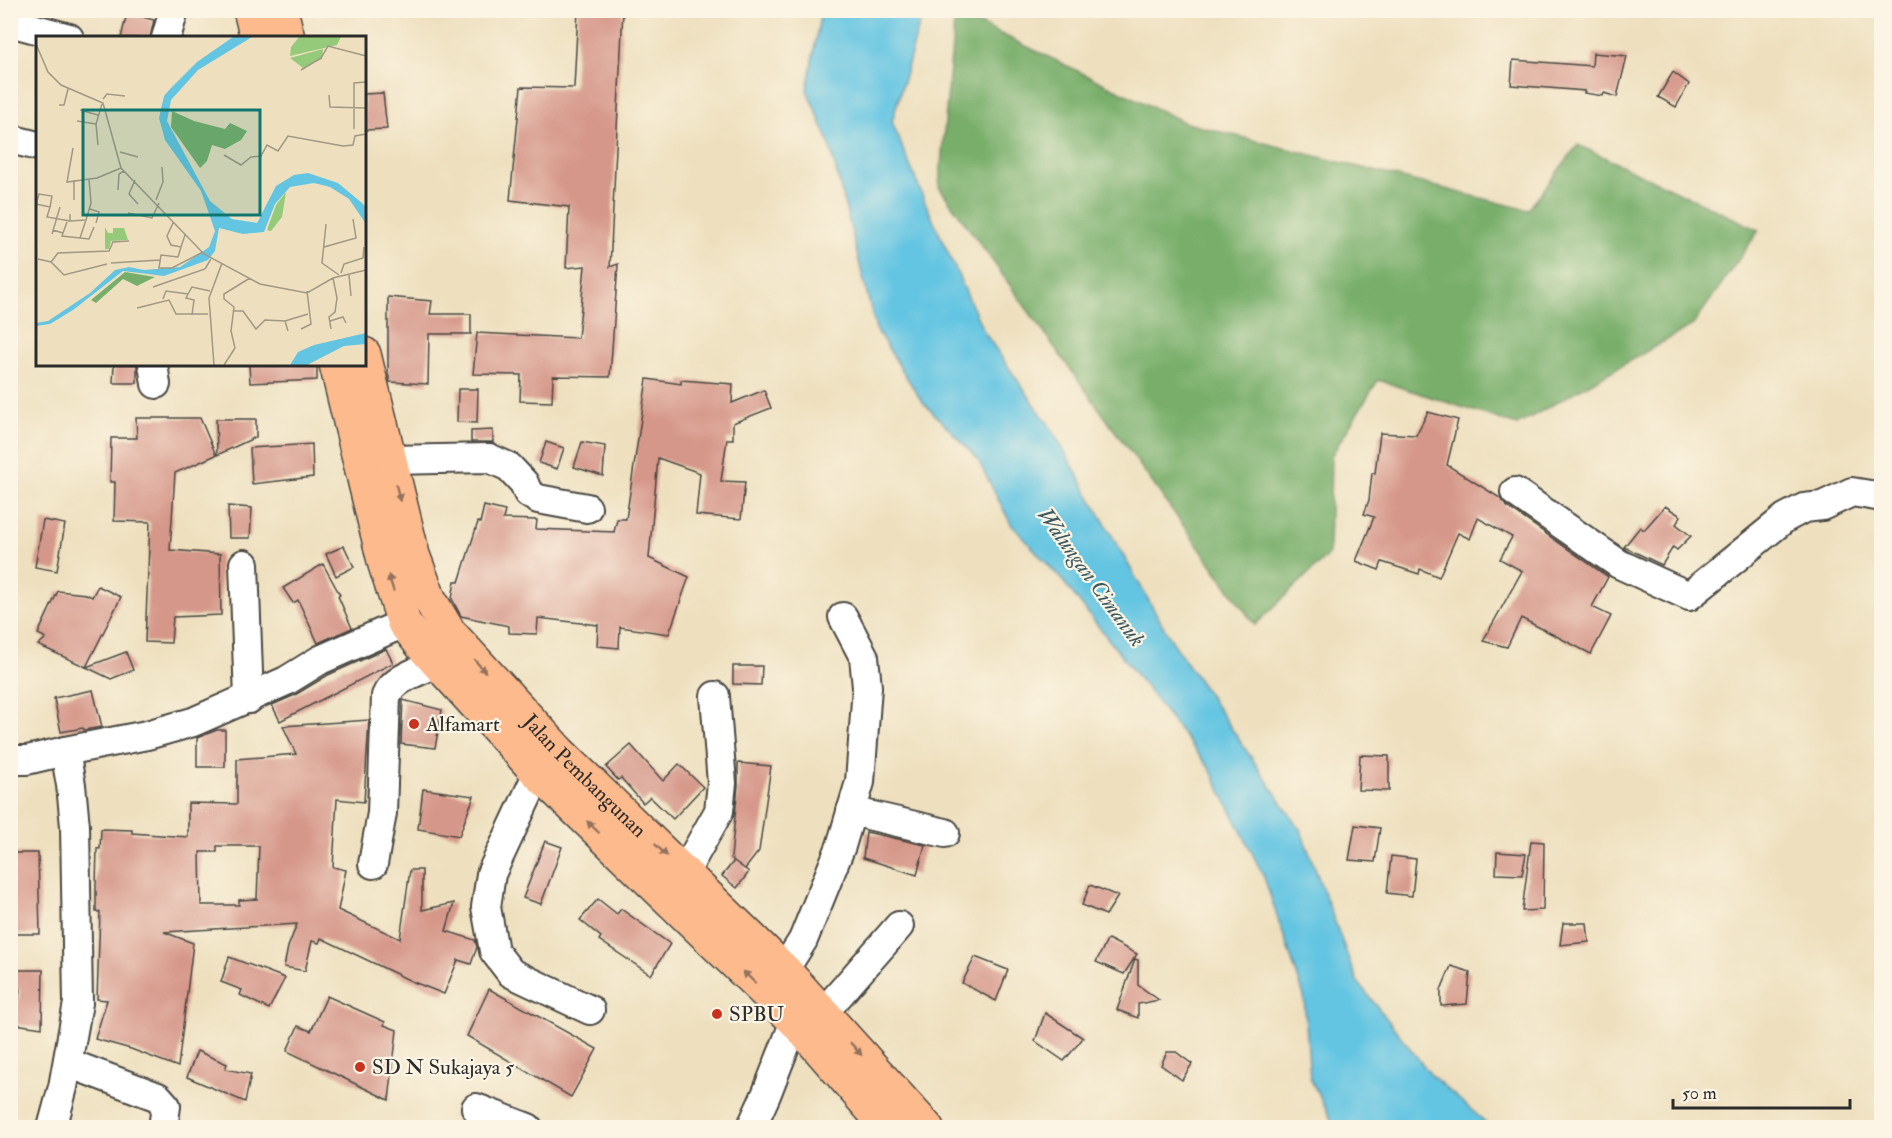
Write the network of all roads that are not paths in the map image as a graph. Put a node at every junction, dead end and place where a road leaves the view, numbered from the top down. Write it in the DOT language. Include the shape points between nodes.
graph roads {
  1 [pos="174,10"];
  2 [pos="250,10"];
  3 [pos="281,10"];
  4 [pos="10,22"];
  5 [pos="62,36"];
  6 [pos="167,36"];
  7 [pos="256,36"];
  8 [pos="288,36"];
  9 [pos="10,139"];
  10 [pos="36,146"];
  11 [pos="337,366"];
  12 [pos="363,366"];
  13 [pos="360,400"];
  14 [pos="390,460"];
  15 [pos="1515,492"];
  16 [pos="1881,497"];
  17 [pos="587,508"];
  18 [pos="244,564"];
  19 [pos="843,617"];
  20 [pos="404,623"];
  21 [pos="437,663"];
  22 [pos="715,696"];
  23 [pos="249,699"];
  24 [pos="65,751"];
  25 [pos="10,760"];
  26 [pos="546,760"];
  27 [pos="851,811"];
  28 [pos="945,833"];
  29 [pos="373,864"];
  30 [pos="684,873"];
  31 [pos="899,926"];
  32 [pos="784,970"];
  33 [pos="590,1010"];
  34 [pos="811,1012"];
  35 [pos="68,1063"];
  36 [pos="476,1108"];
  37 [pos="52,1128"];
  38 [pos="163,1128"];
  39 [pos="528,1128"];
  40 [pos="751,1128"];
  41 [pos="888,1128"];
  42 [pos="927,1128"];
  1 -- 6 [label="street"];
  2 -- 7 [label="main road"];
  3 -- 8 [label="main road"];
  4 -- 5 [label="street"];
  9 -- 10 [label="street"];
  11 -- 13 [label="main road, Jalan Pembangunan"];
  12 -- 13 [label="main road, Jalan Pembangunan"];
  13 -- 14 [label="main road, Jalan Pembangunan"];
  20 -- 13 [label="main road, Jalan Pembangunan, one-way" via="385,565"];
  14 -- 17 [label="street" via="489,458 509,466 528,493 538,499"];
  14 -- 26 [label="main road, Jalan Pembangunan, one-way" via="413,555 429,598 449,632"];
  15 -- 16 [label="street" via="1619,564 1689,596 1785,518 1804,508 1822,506 1852,492"];
  18 -- 23 [label="street"];
  19 -- 27 [label="street" via="864,657 867,687 860,782"];
  20 -- 21 [label="main road, Jalan Pembangunan"];
  20 -- 23 [label="street" via="320,660"];
  21 -- 26 [label="main road, Jalan Pembangunan"];
  21 -- 29 [label="street" via="396,683 386,696 382,813"];
  22 -- 30 [label="street" via="722,783 719,811"];
  23 -- 24 [label="street" via="193,722 147,735"];
  24 -- 25 [label="street"];
  24 -- 35 [label="street" via="75,826 78,1003"];
  26 -- 30 [label="main road, Jalan Pembangunan, one-way"];
  26 -- 33 [label="street" via="491,874 486,907 495,951 511,973"];
  34 -- 26 [label="main road, Jalan Pembangunan, one-way"];
  27 -- 28 [label="street"];
  27 -- 32 [label="street" via="803,940"];
  30 -- 32 [label="main road, Jalan Pembangunan"];
  31 -- 34 [label="street"];
  32 -- 34 [label="main road, Jalan Pembangunan"];
  34 -- 40 [label="street"];
  34 -- 41 [label="main road, Jalan Pembangunan"];
  34 -- 42 [label="main road, Jalan Pembangunan, one-way"];
  35 -- 37 [label="street"];
  35 -- 38 [label="street" via="158,1097 166,1106"];
  36 -- 39 [label="street"];
}
